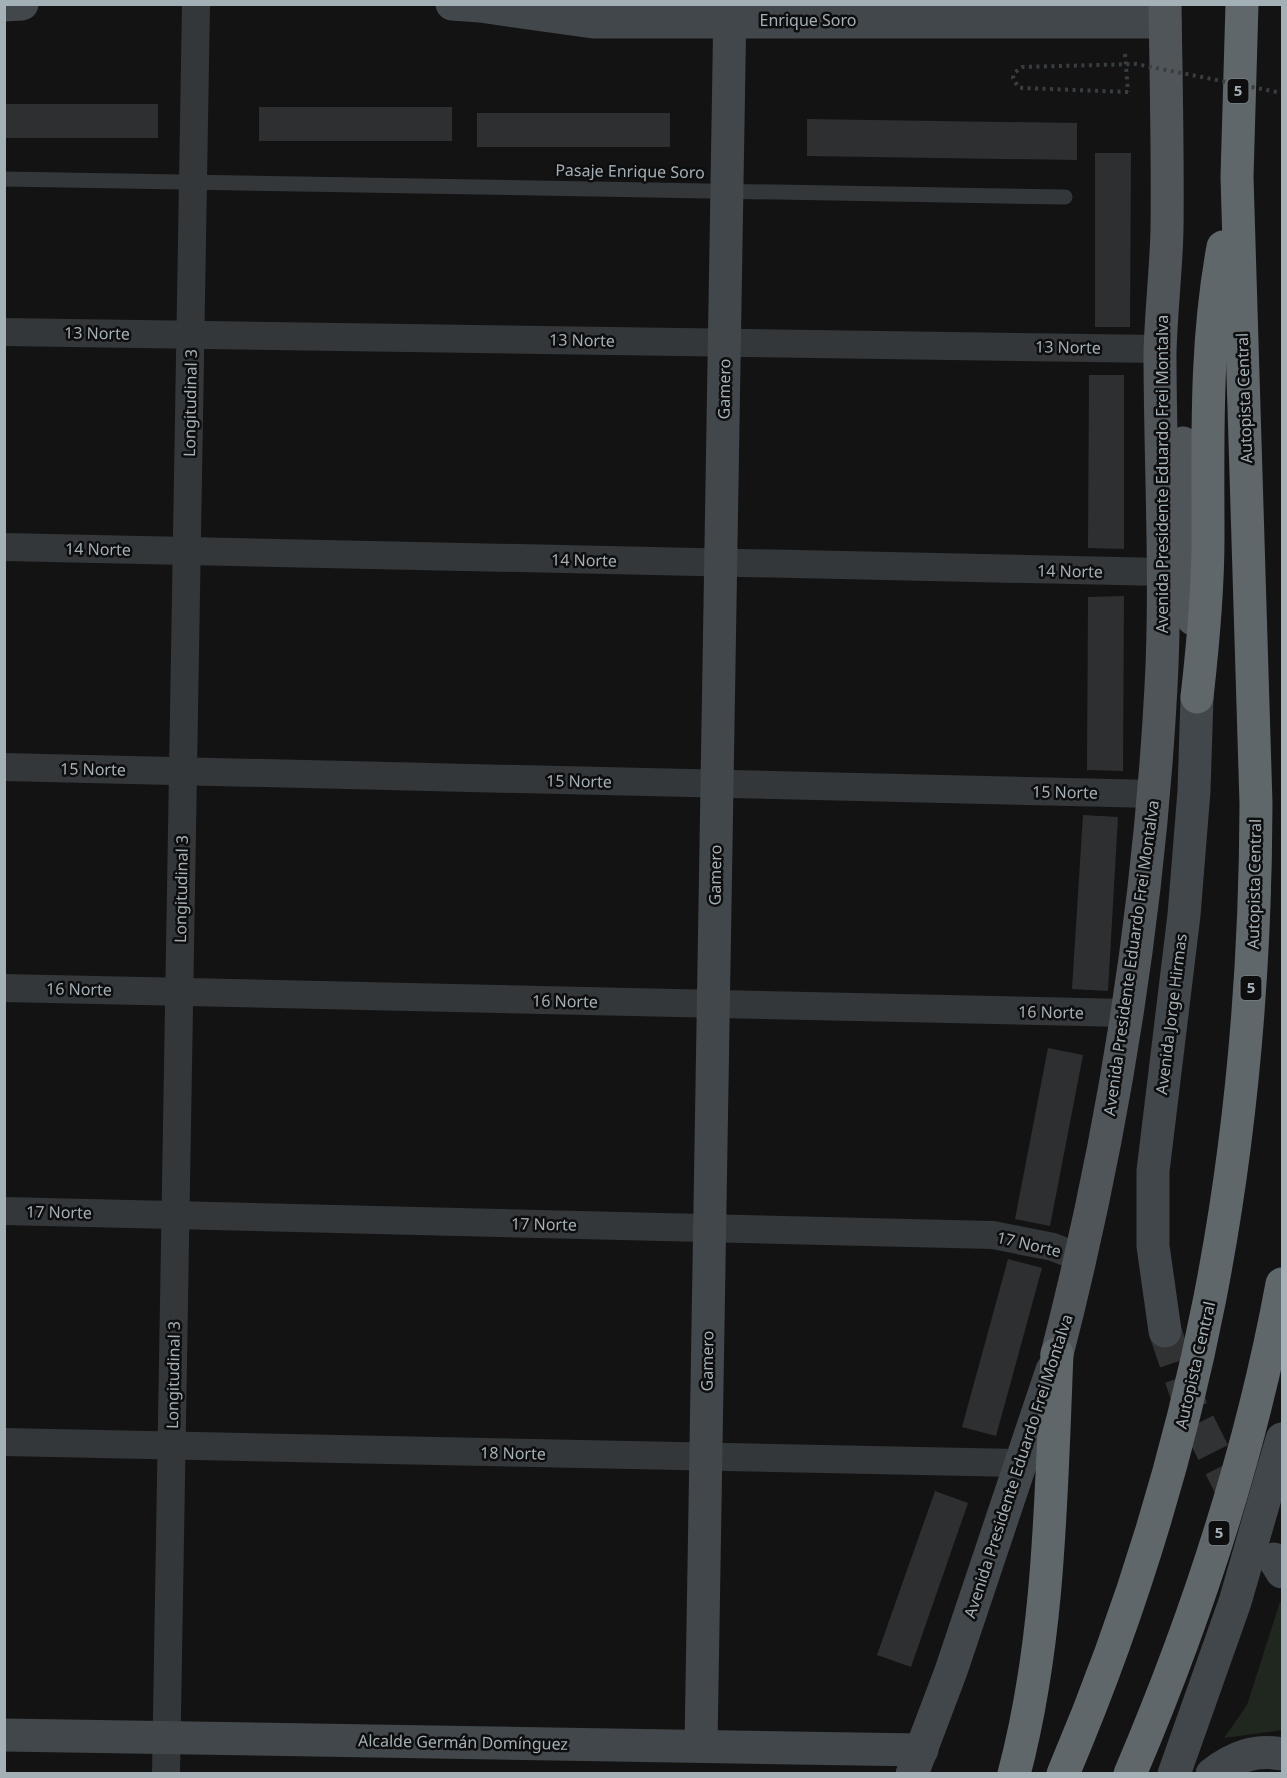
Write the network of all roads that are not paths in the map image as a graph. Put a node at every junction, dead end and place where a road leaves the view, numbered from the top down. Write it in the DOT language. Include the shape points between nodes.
graph roads {
  1 [pos="22,4"];
  2 [pos="196,4"];
  3 [pos="452,4"];
  4 [pos="1242,4"];
  5 [pos="4,5"];
  6 [pos="730,12"];
  7 [pos="1165,13"];
  8 [pos="1237,177"];
  9 [pos="4,179"];
  10 [pos="194,183"];
  11 [pos="727,191"];
  12 [pos="1065,197"];
  13 [pos="1167,232"];
  14 [pos="4,332"];
  15 [pos="191,335"];
  16 [pos="724,343"];
  17 [pos="1160,349"];
  18 [pos="4,547"];
  19 [pos="187,552"];
  20 [pos="721,563"];
  21 [pos="1163,572"];
  22 [pos="1197,697"];
  23 [pos="4,767"];
  24 [pos="183,771"];
  25 [pos="717,784"];
  26 [pos="1154,794"];
  27 [pos="4,988"];
  28 [pos="180,992"];
  29 [pos="713,1004"];
  30 [pos="1126,1013"];
  31 [pos="4,1211"];
  32 [pos="176,1215"];
  33 [pos="709,1228"];
  34 [pos="1081,1258"];
  35 [pos="1282,1284"];
  36 [pos="1164,1331"];
  37 [pos="1057,1354"];
  38 [pos="1282,1439"];
  39 [pos="4,1443"];
  40 [pos="172,1446"];
  41 [pos="705,1457"];
  42 [pos="1022,1463"];
  43 [pos="4,1735"];
  44 [pos="166,1738"];
  45 [pos="701,1746"];
  46 [pos="1282,1754"];
  47 [pos="917,1762"];
  48 [pos="166,1773"];
  49 [pos="1014,1773"];
  50 [pos="1063,1773"];
  51 [pos="1130,1773"];
  52 [pos="1174,1773"];
  53 [pos="1212,1773"];
  1 -- 5 [label="street"];
  2 -- 10 [label="street, Longitudinal 3"];
  3 -- 6 [label="street, Enrique Soro" via="593,22"];
  4 -- 8 [label="highway, Autopista Central / 5"];
  6 -- 7 [label="street, Enrique Soro" via="1122,22"];
  6 -- 11 [label="street, Gamero"];
  7 -- 13 [label="main road, Avenida Presidente Eduardo Frei Montalva"];
  8 -- 22 [label="highway" via="1212,326 1207,397 1207,583"];
  8 -- 50 [label="highway, Autopista Central / 5" via="1256,804 1256,889 1245,1064 1222,1239 1185,1414 1139,1575"];
  9 -- 10 [label="lane"];
  10 -- 11 [label="lane, Pasaje Enrique Soro"];
  10 -- 15 [label="street, Longitudinal 3"];
  11 -- 12 [label="lane, Pasaje Enrique Soro"];
  11 -- 16 [label="street, Gamero"];
  13 -- 17 [label="main road, Avenida Presidente Eduardo Frei Montalva"];
  13 -- 22 [label="main road" via="1180,349"];
  14 -- 15 [label="street, 13 Norte"];
  15 -- 16 [label="street, 13 Norte"];
  15 -- 19 [label="street, Longitudinal 3"];
  16 -- 17 [label="street, 13 Norte"];
  16 -- 20 [label="street, Gamero"];
  17 -- 21 [label="main road, Avenida Presidente Eduardo Frei Montalva"];
  18 -- 19 [label="street, 14 Norte"];
  19 -- 20 [label="street, 14 Norte"];
  19 -- 24 [label="street, Longitudinal 3"];
  20 -- 21 [label="street, 14 Norte"];
  20 -- 25 [label="street, Gamero"];
  21 -- 26 [label="main road, Avenida Presidente Eduardo Frei Montalva"];
  22 -- 36 [label="street, Avenida Jorge Hirmas" via="1186,894 1153,1171 1153,1246"];
  23 -- 24 [label="street, 15 Norte"];
  24 -- 25 [label="street, 15 Norte"];
  24 -- 28 [label="street, Longitudinal 3"];
  25 -- 26 [label="street, 15 Norte"];
  25 -- 29 [label="street, Gamero"];
  26 -- 30 [label="main road, Avenida Presidente Eduardo Frei Montalva"];
  27 -- 28 [label="street, 16 Norte"];
  28 -- 29 [label="street, 16 Norte"];
  28 -- 32 [label="street, Longitudinal 3"];
  29 -- 30 [label="street, 16 Norte"];
  29 -- 33 [label="street, Gamero"];
  30 -- 34 [label="main road, Avenida Presidente Eduardo Frei Montalva" via="1107,1134"];
  31 -- 32 [label="street, 17 Norte"];
  32 -- 33 [label="street, 17 Norte"];
  32 -- 40 [label="street, Longitudinal 3"];
  33 -- 34 [label="street, 17 Norte" via="993,1235 1053,1247"];
  33 -- 41 [label="street, Gamero"];
  34 -- 37 [label="main road, Avenida Presidente Eduardo Frei Montalva"];
  35 -- 51 [label="highway, 5" via="1235,1482 1177,1655"];
  37 -- 42 [label="street, Avenida Presidente Eduardo Frei Montalva"];
  37 -- 49 [label="highway" via="1047,1550 1036,1661"];
  38 -- 52 [label="street" via="1235,1602"];
  39 -- 40 [label="street, 18 Norte"];
  40 -- 41 [label="street, 18 Norte"];
  40 -- 44 [label="street, Longitudinal 3"];
  41 -- 42 [label="street, 18 Norte"];
  41 -- 45 [label="street, Gamero"];
  42 -- 47 [label="street, Avenida Presidente Eduardo Frei Montalva"];
  43 -- 44 [label="street, Alcalde Germán Domínguez"];
  44 -- 45 [label="street, Alcalde Germán Domínguez"];
  44 -- 48 [label="street, Longitudinal 3"];
  45 -- 47 [label="street, Alcalde Germán Domínguez"];
  46 -- 53 [label="street" via="1245,1755"];
}
